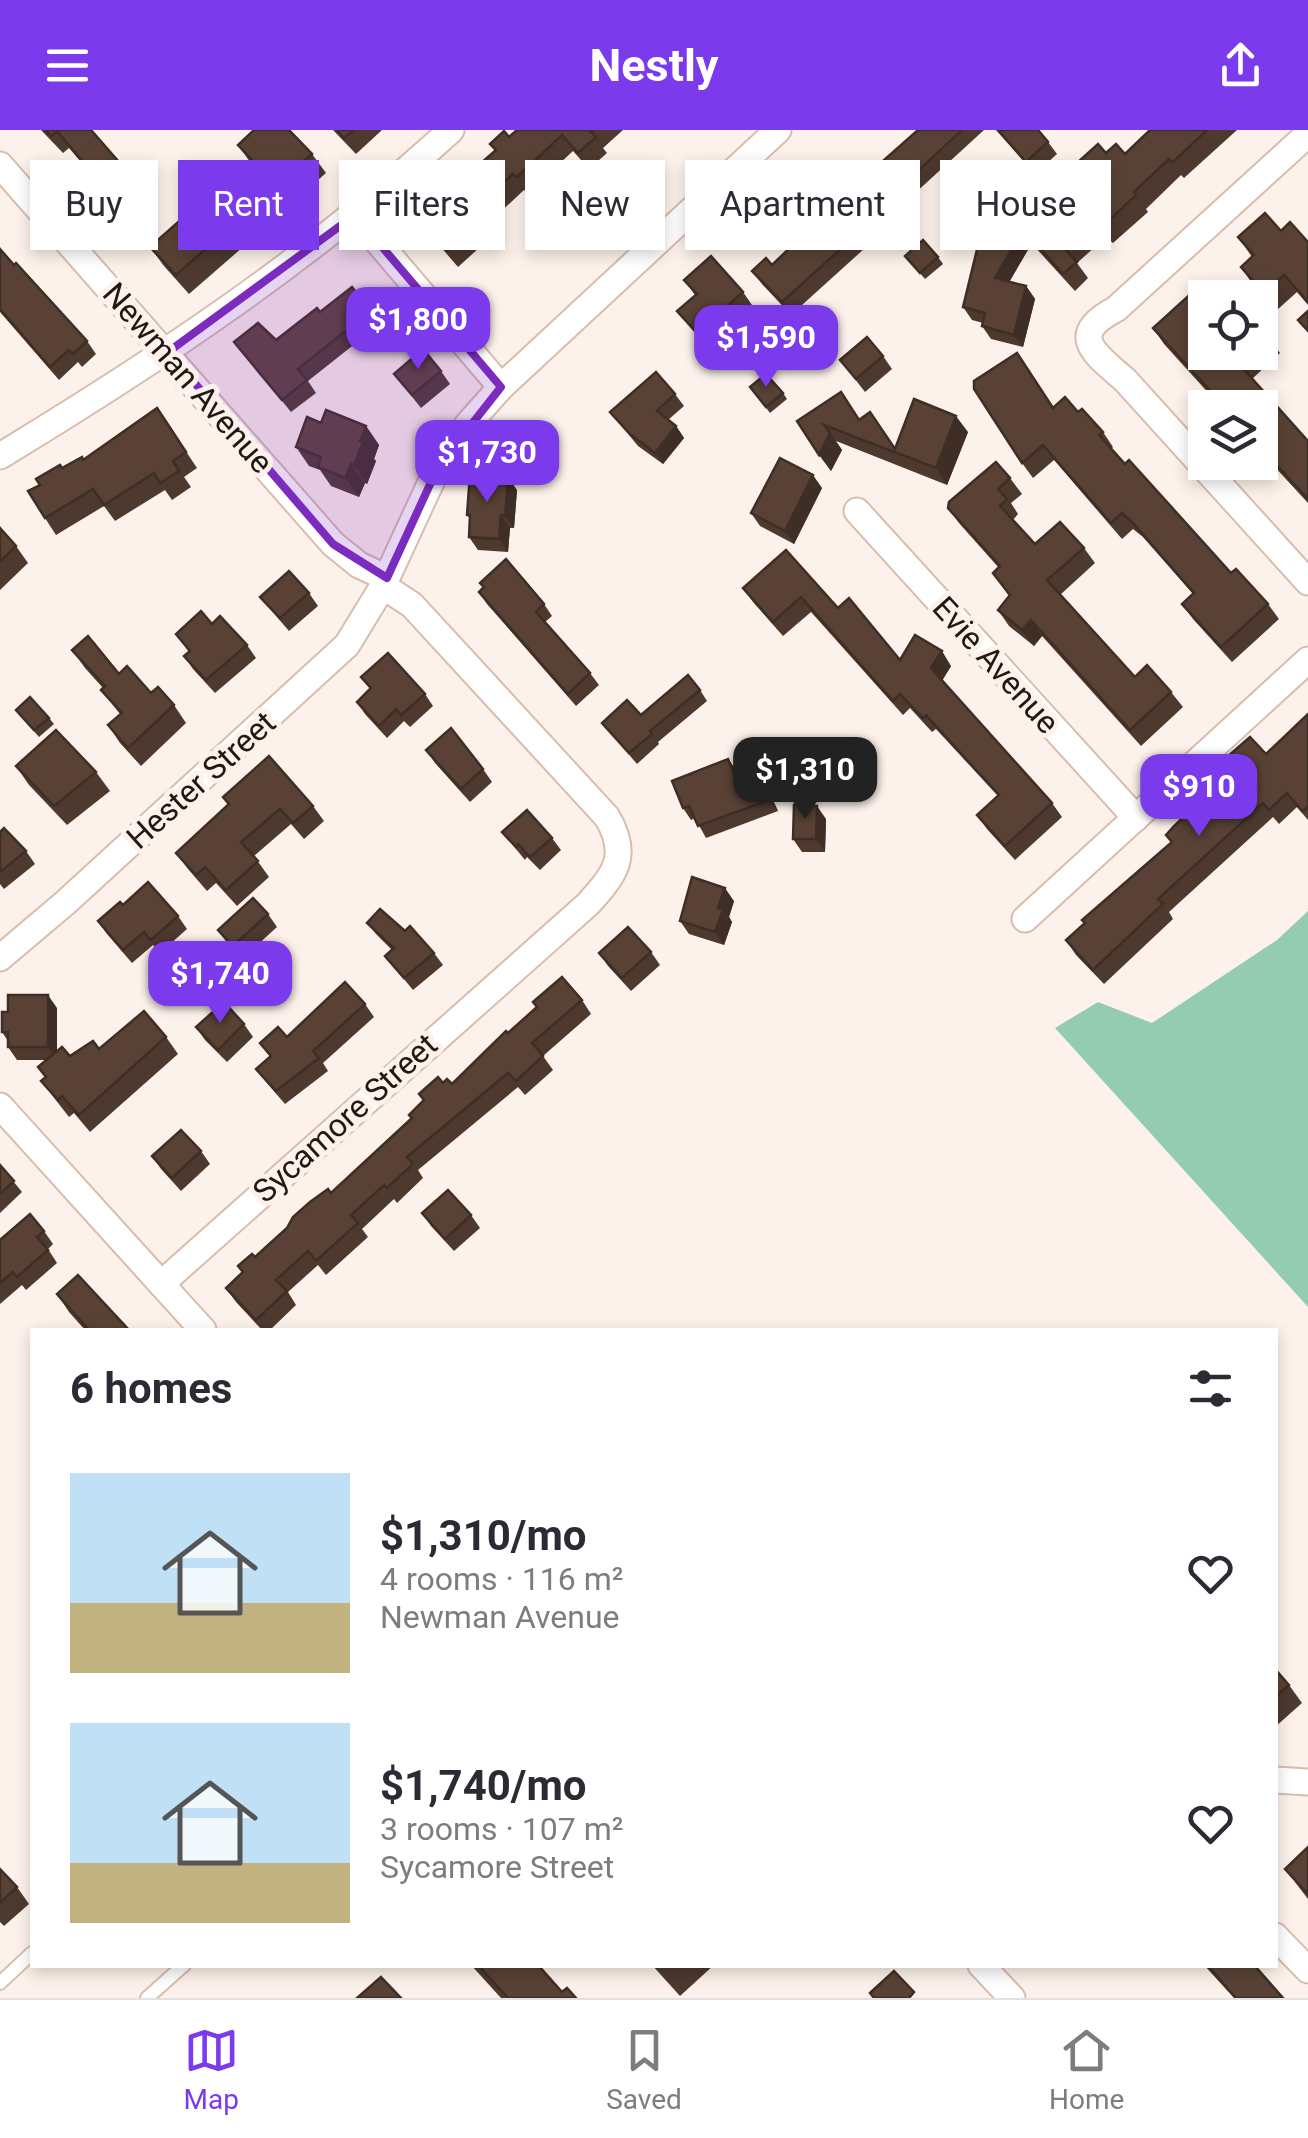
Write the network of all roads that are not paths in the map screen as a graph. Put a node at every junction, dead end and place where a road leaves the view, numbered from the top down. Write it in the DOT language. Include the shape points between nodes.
graph roads {
  1 [pos="452,130"];
  2 [pos="778,130"];
  3 [pos="1302,151"];
  4 [pos="418,160"];
  5 [pos="0,165"];
  6 [pos="339,227"];
  7 [pos="385,250"];
  8 [pos="168,352"];
  9 [pos="501,387"];
  10 [pos="0,456"];
  11 [pos="857,511"];
  12 [pos="385,582"];
  13 [pos="1308,582"];
  14 [pos="1308,660"];
  15 [pos="1136,818"];
  16 [pos="1025,919"];
  17 [pos="530,954"];
  18 [pos="0,958"];
  19 [pos="0,1106"];
  20 [pos="162,1284"];
  21 [pos="201,1328"];
  22 [pos="1278,1780"];
  23 [pos="1308,1782"];
  24 [pos="1278,1939"];
  25 [pos="30,1956"];
  26 [pos="181,1968"];
  27 [pos="983,1968"];
  28 [pos="1308,1970"];
  29 [pos="0,1983"];
  30 [pos="147,1998"];
  31 [pos="1012,1998"];
  1 -- 4 [label="street"];
  2 -- 9 [label="street, Hester Street"];
  3 -- 13 [label="street" via="1101,316 1088,339"];
  5 -- 8 [label="street, Newman Avenue"];
  6 -- 8 [label="street"];
  7 -- 9 [label="street"];
  8 -- 10 [label="street"];
  8 -- 12 [label="street, Newman Avenue" via="333,544"];
  9 -- 12 [label="street, Hester Street" via="438,467"];
  11 -- 15 [label="street, Evie Avenue"];
  12 -- 17 [label="street, Newman Avenue" via="614,828 618,862 610,878"];
  12 -- 18 [label="street, Hester Street" via="346,645"];
  14 -- 15 [label="street"];
  15 -- 16 [label="street"];
  17 -- 20 [label="street, Sycamore Street"];
  19 -- 20 [label="street"];
  20 -- 21 [label="street"];
  22 -- 23 [label="street"];
  24 -- 28 [label="street"];
  25 -- 29 [label="lane"];
  26 -- 30 [label="lane"];
  27 -- 31 [label="street"];
}
